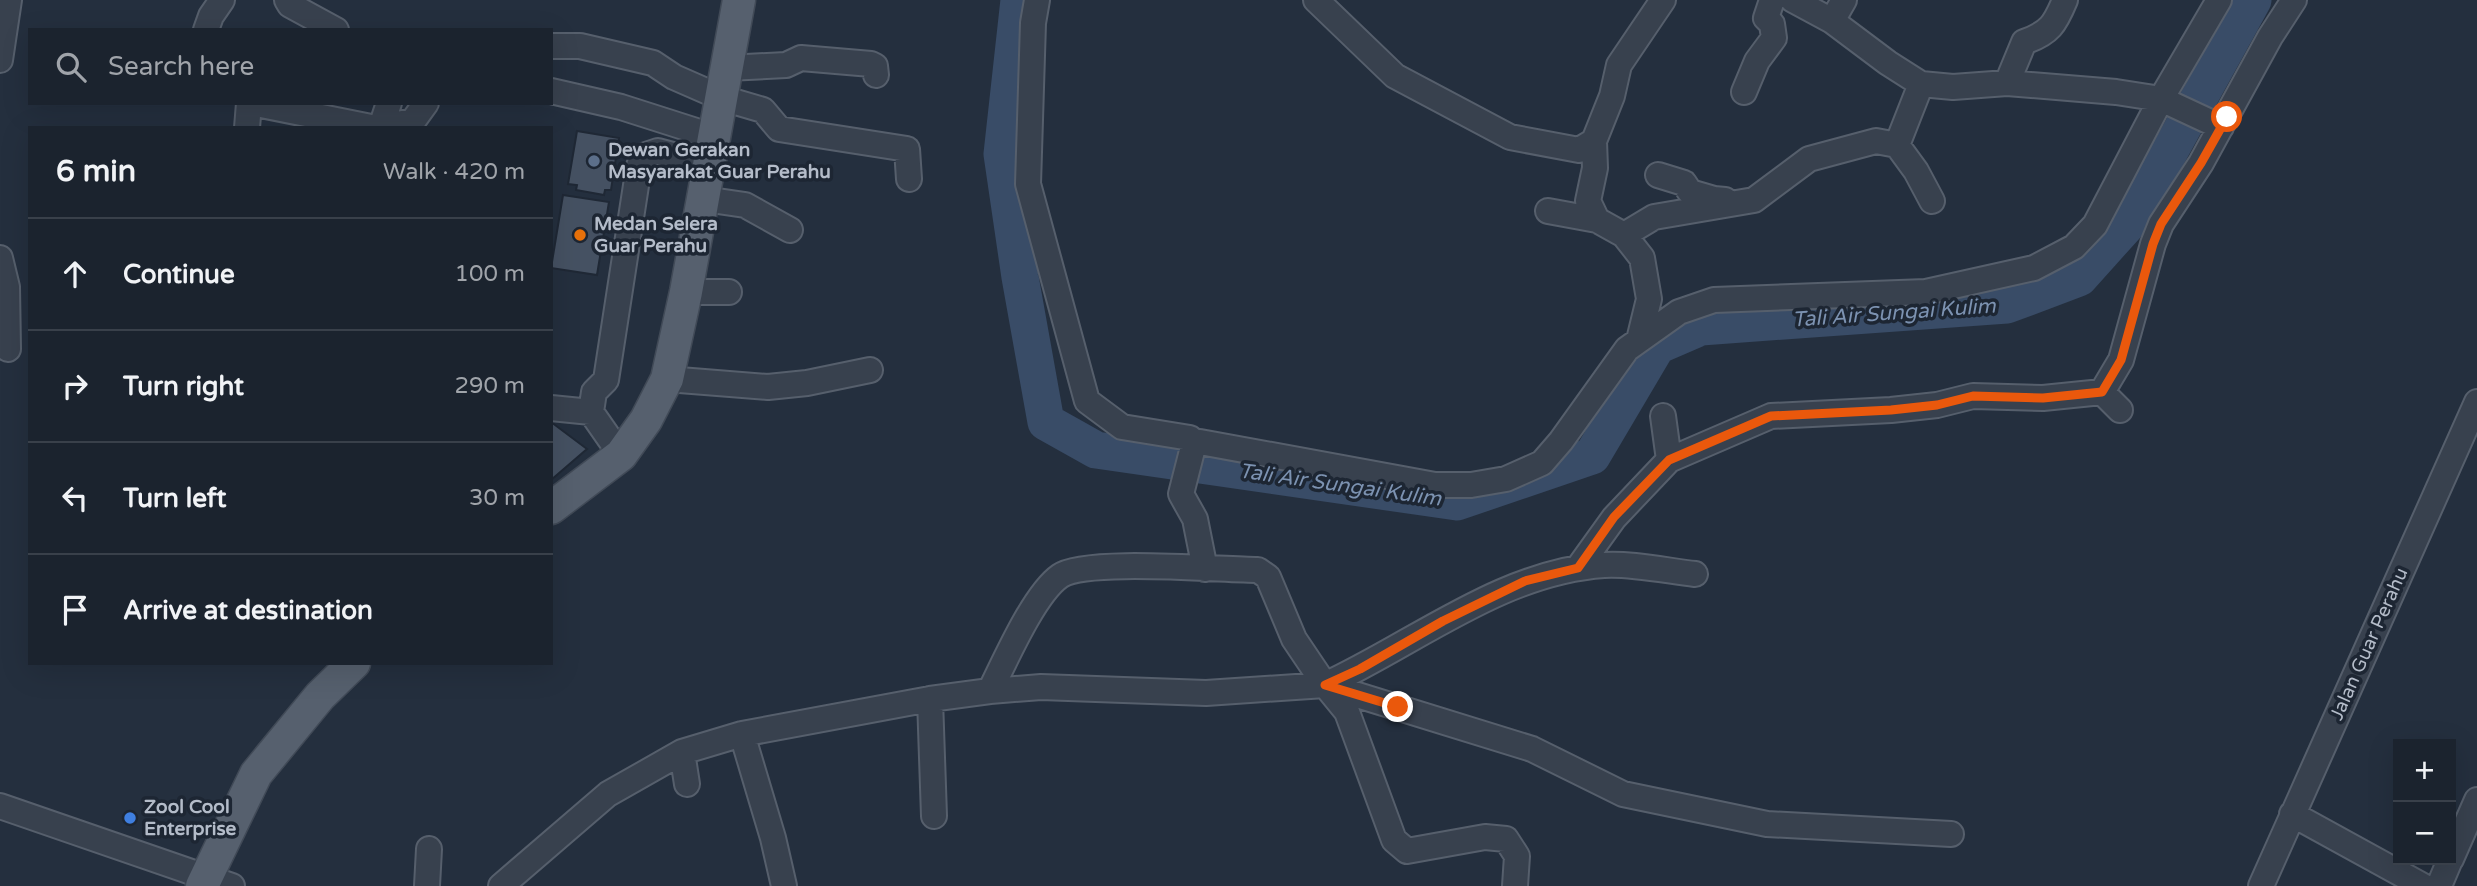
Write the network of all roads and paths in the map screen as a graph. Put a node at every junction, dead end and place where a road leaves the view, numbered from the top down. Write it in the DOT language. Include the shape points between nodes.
graph roads {
  1 [pos="9,0"];
  2 [pos="222,0"];
  3 [pos="287,0"];
  4 [pos="739,0"];
  5 [pos="1037,0"];
  6 [pos="1315,0"];
  7 [pos="1663,0"];
  8 [pos="1772,0"];
  9 [pos="1793,0"];
  10 [pos="2065,0"];
  11 [pos="2219,0"];
  12 [pos="2294,0"];
  13 [pos="1838,10"];
  14 [pos="207,28"];
  15 [pos="332,28"];
  16 [pos="553,46"];
  17 [pos="0,60"];
  18 [pos="876,75"];
  19 [pos="725,83"];
  20 [pos="2007,83"];
  21 [pos="1921,84"];
  22 [pos="553,91"];
  23 [pos="1744,92"];
  24 [pos="2163,101"];
  25 [pos="250,105"];
  26 [pos="260,105"];
  27 [pos="388,105"];
  28 [pos="424,105"];
  29 [pos="2216,125"];
  30 [pos="247,126"];
  31 [pos="369,126"];
  32 [pos="375,126"];
  33 [pos="380,126"];
  34 [pos="1594,141"];
  35 [pos="1897,145"];
  36 [pos="713,151"];
  37 [pos="1658,175"];
  38 [pos="909,179"];
  39 [pos="704,199"];
  40 [pos="1754,200"];
  41 [pos="1932,201"];
  42 [pos="1548,211"];
  43 [pos="1597,220"];
  44 [pos="790,230"];
  45 [pos="1624,234"];
  46 [pos="0,258"];
  47 [pos="687,292"];
  48 [pos="729,292"];
  49 [pos="1639,340"];
  50 [pos="13,350"];
  51 [pos="870,370"];
  52 [pos="667,379"];
  53 [pos="2102,392"];
  54 [pos="2477,402"];
  55 [pos="553,408"];
  56 [pos="2120,410"];
  57 [pos="591,412"];
  58 [pos="1663,416"];
  59 [pos="1192,448"];
  60 [pos="621,455"];
  61 [pos="1669,460"];
  62 [pos="553,506"];
  63 [pos="1578,568"];
  64 [pos="1205,569"];
  65 [pos="1695,574"];
  66 [pos="352,665"];
  67 [pos="1325,685"];
  68 [pos="990,691"];
  69 [pos="930,699"];
  70 [pos="741,734"];
  71 [pos="682,752"];
  72 [pos="687,784"];
  73 [pos="2477,800"];
  74 [pos="0,806"];
  75 [pos="2292,814"];
  76 [pos="934,816"];
  77 [pos="1951,834"];
  78 [pos="2456,848"];
  79 [pos="429,849"];
  80 [pos="2448,865"];
  81 [pos="214,883"];
  82 [pos="427,886"];
  83 [pos="501,886"];
  84 [pos="784,886"];
  85 [pos="1515,886"];
  86 [pos="2260,886"];
  87 [pos="2423,886"];
  88 [pos="2439,886"];
  1 -- 17 [label="street"];
  2 -- 14 [label="street"];
  3 -- 15 [label="street"];
  4 -- 19 [label="main road"];
  5 -- 59 [label="street" via="1028,184 1087,401 1122,427 1190,438"];
  6 -- 34 [label="street" via="1395,76 1510,137 1579,149"];
  7 -- 34 [label="street" via="1619,65"];
  8 -- 23 [label="street" via="1766,18 1774,38 1757,61"];
  9 -- 13 [label="street"];
  10 -- 20 [label="street" via="2056,22 2042,35 2024,42"];
  11 -- 24 [label="street"];
  12 -- 29 [label="street"];
  13 -- 21 [label="street" via="1888,64"];
  16 -- 19 [label="street" via="580,46 653,63 674,77"];
  18 -- 19 [label="street" via="876,66 870,64 801,58"];
  19 -- 36 [label="main road"];
  19 -- 38 [label="street" via="763,110 779,129 907,149"];
  20 -- 21 [label="street"];
  20 -- 24 [label="street" via="2116,92"];
  21 -- 35 [label="street"];
  22 -- 36 [label="street" via="621,107"];
  24 -- 29 [label="street"];
  24 -- 49 [label="street" via="2095,225 2074,247 2034,268 1926,292 1714,300 1679,312"];
  25 -- 30 [label="street"];
  26 -- 31 [label="street"];
  27 -- 32 [label="street"];
  28 -- 33 [label="street" via="412,121"];
  29 -- 53 [label="street" via="2161,224 2121,360"];
  34 -- 43 [label="street" via="1595,168 1588,201"];
  35 -- 40 [label="street" via="1876,141 1809,159"];
  35 -- 41 [label="street"];
  36 -- 39 [label="main road"];
  36 -- 57 [label="street" via="658,151 643,156 606,380 594,392"];
  37 -- 40 [label="street" via="1714,200"];
  39 -- 44 [label="street" via="746,205"];
  39 -- 47 [label="main road"];
  40 -- 45 [label="street" via="1654,217"];
  42 -- 43 [label="street"];
  43 -- 45 [label="street"];
  45 -- 49 [label="street" via="1642,258 1649,299"];
  46 -- 50 [label="street"];
  47 -- 48 [label="street"];
  47 -- 52 [label="main road"];
  49 -- 59 [label="street" via="1627,349 1542,463 1506,479 1435,485 1200,442"];
  51 -- 52 [label="street" via="768,387"];
  52 -- 60 [label="main road"];
  53 -- 56 [label="street"];
  53 -- 61 [label="street" via="2043,398 1973,396 1891,410 1771,416"];
  54 -- 75 [label="street, Jalan Guar Perahu"];
  55 -- 57 [label="street"];
  57 -- 60 [label="street"];
  58 -- 61 [label="street"];
  59 -- 64 [label="street" via="1181,494 1195,519"];
  60 -- 62 [label="main road"];
  61 -- 63 [label="street" via="1614,517"];
  63 -- 65 [label="street" via="1606,564"];
  63 -- 67 [label="street" via="1525,581"];
  64 -- 67 [label="street" via="1258,570 1268,577 1294,639"];
  64 -- 68 [label="street" via="1104,565 1060,575 1039,600"];
  66 -- 81 [label="main road" via="256,774"];
  67 -- 68 [label="street" via="1206,693 1041,687"];
  67 -- 77 [label="street" via="1532,749 1623,794 1767,824"];
  67 -- 85 [label="street" via="1347,712 1394,841 1407,851 1485,837 1506,839 1517,856"];
  68 -- 69 [label="street"];
  69 -- 70 [label="street"];
  69 -- 76 [label="street"];
  70 -- 71 [label="street"];
  70 -- 84 [label="street"];
  71 -- 72 [label="street"];
  71 -- 83 [label="street" via="608,794"];
  73 -- 78 [label="street"];
  74 -- 81 [label="street"];
  75 -- 86 [label="street, Jalan Guar Perahu"];
  75 -- 87 [label="street"];
  79 -- 82 [label="street"];
  80 -- 88 [label="street"];
}
